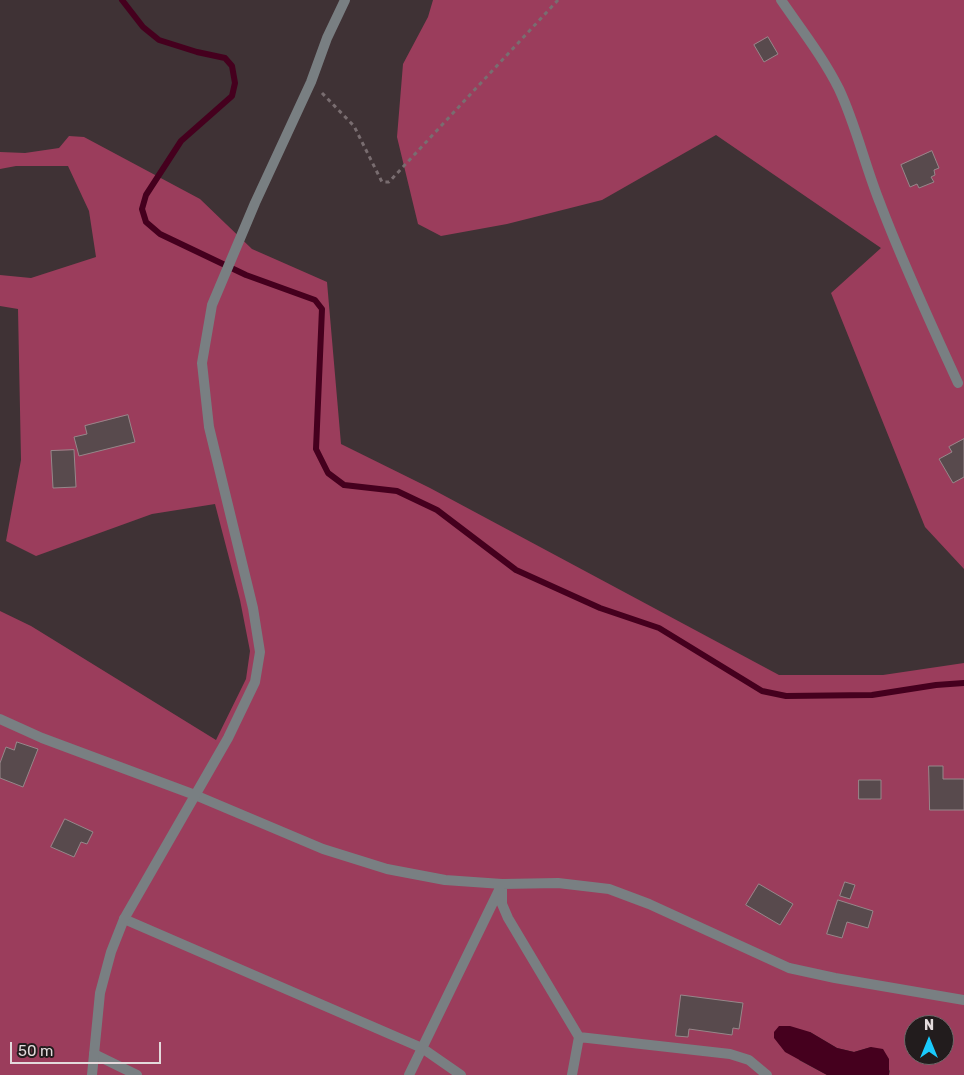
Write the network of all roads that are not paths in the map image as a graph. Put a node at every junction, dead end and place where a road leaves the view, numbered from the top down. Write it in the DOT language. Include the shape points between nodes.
graph roads {
  1 [pos="345,0"];
  2 [pos="781,0"];
  3 [pos="958,383"];
  4 [pos="0,719"];
  5 [pos="195,795"];
  6 [pos="502,884"];
  7 [pos="124,918"];
  8 [pos="964,1000"];
  9 [pos="579,1037"];
  10 [pos="422,1048"];
  11 [pos="94,1054"];
  12 [pos="92,1075"];
  13 [pos="137,1075"];
  14 [pos="409,1075"];
  15 [pos="461,1075"];
  16 [pos="572,1075"];
  17 [pos="767,1075"];
  1 -- 5 [label="street" via="212,305 202,363 209,427 253,608 260,652 255,682"];
  2 -- 3 [label="street" via="839,89 879,202"];
  4 -- 5 [label="street"];
  5 -- 6 [label="street" via="322,849 387,869 445,880"];
  5 -- 7 [label="street"];
  6 -- 8 [label="street" via="558,883 609,889 789,968"];
  6 -- 9 [label="street" via="502,904 508,918"];
  6 -- 10 [label="street"];
  7 -- 10 [label="street"];
  7 -- 11 [label="street" via="100,993"];
  9 -- 16 [label="street"];
  9 -- 17 [label="street" via="730,1054 749,1060"];
  10 -- 14 [label="street"];
  10 -- 15 [label="street"];
  11 -- 12 [label="street"];
  11 -- 13 [label="street"];
}
